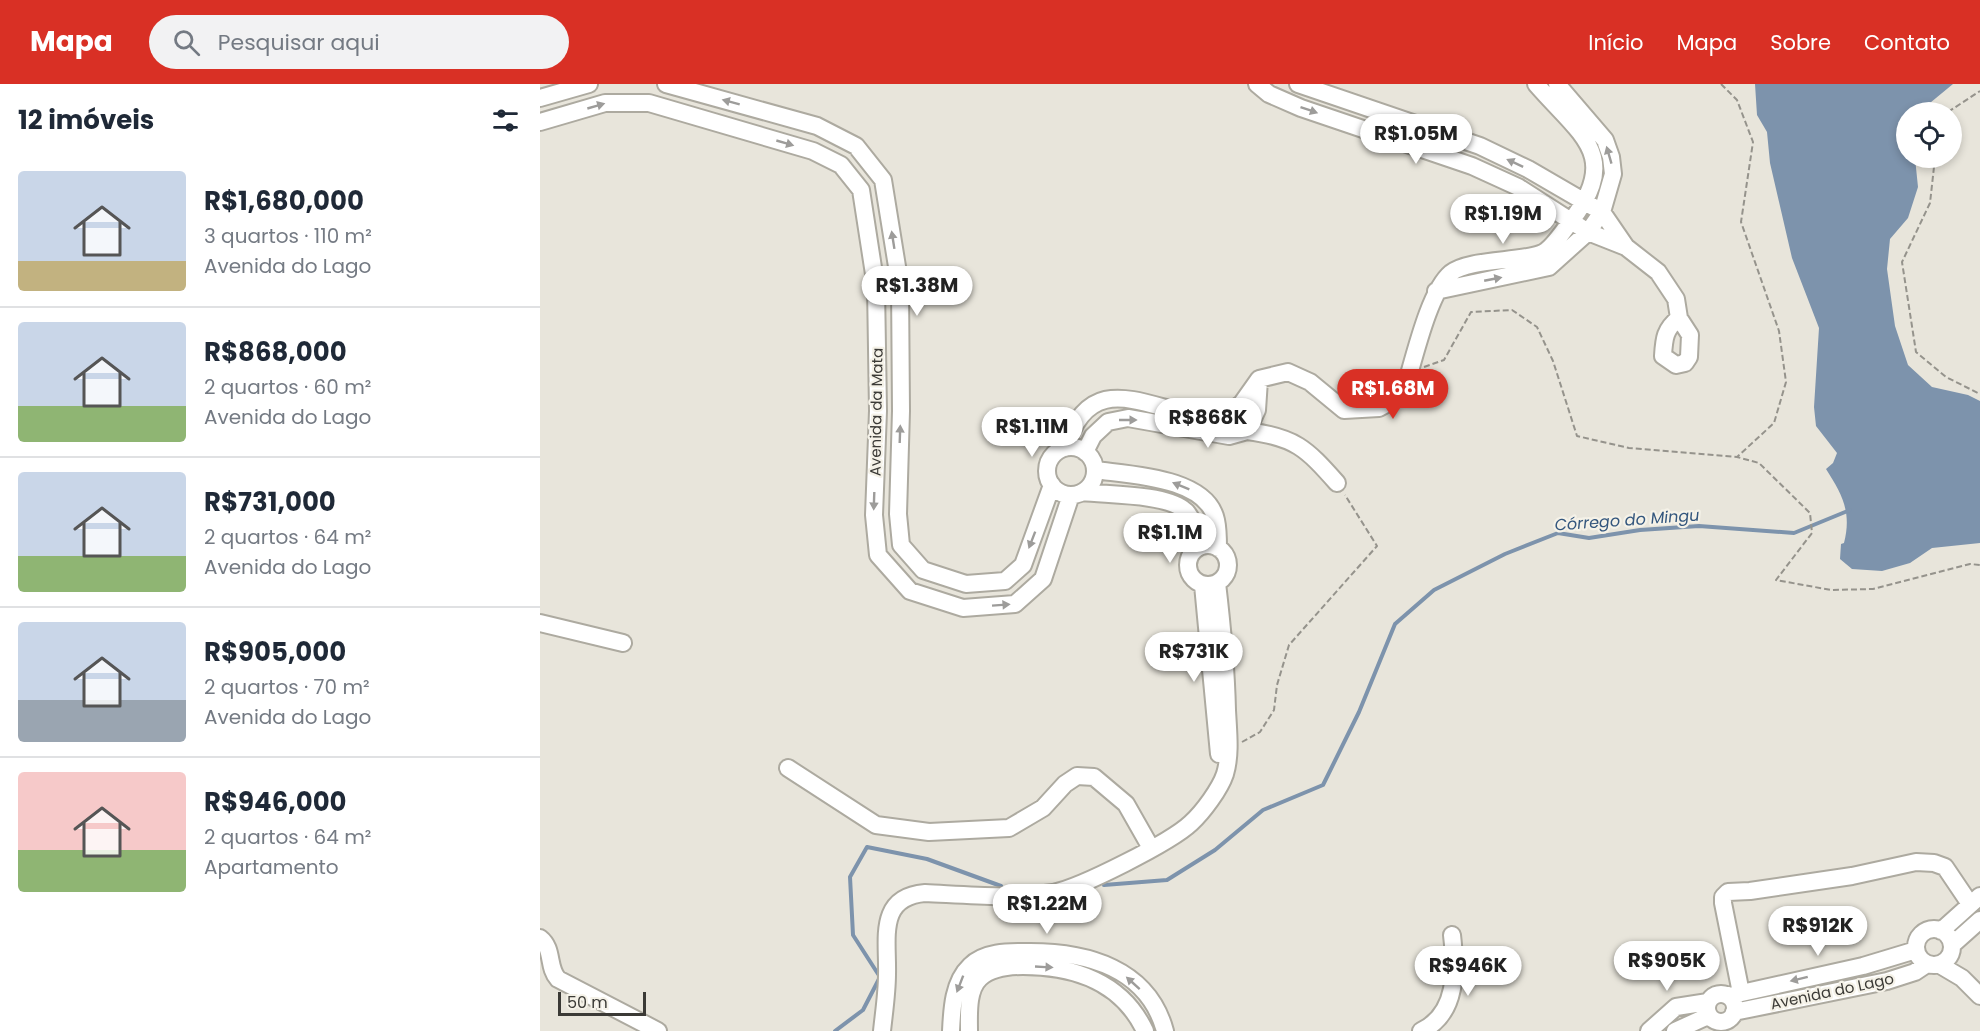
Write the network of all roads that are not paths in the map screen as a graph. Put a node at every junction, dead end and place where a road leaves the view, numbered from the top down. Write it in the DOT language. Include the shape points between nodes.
graph roads {
  1 [pos="589,84"];
  2 [pos="666,84"];
  3 [pos="1257,84"];
  4 [pos="1298,84"];
  5 [pos="1536,84"];
  6 [pos="1557,84"];
  7 [pos="540,98"];
  8 [pos="540,122"];
  9 [pos="1586,201"];
  10 [pos="1602,212"];
  11 [pos="1570,223"];
  12 [pos="1588,232"];
  13 [pos="1626,248"];
  14 [pos="1436,291"];
  15 [pos="1679,318"];
  16 [pos="1259,379"];
  17 [pos="1247,431"];
  18 [pos="1065,448"];
  19 [pos="1085,452"];
  20 [pos="1095,470"];
  21 [pos="1337,483"];
  22 [pos="1052,485"];
  23 [pos="1077,493"];
  24 [pos="1198,547"];
  25 [pos="1218,548"];
  26 [pos="1210,584"];
  27 [pos="540,623"];
  28 [pos="624,643"];
  29 [pos="788,768"];
  30 [pos="1224,776"];
  31 [pos="1151,848"];
  32 [pos="1975,900"];
  33 [pos="1980,920"];
  34 [pos="1941,931"];
  35 [pos="1452,935"];
  36 [pos="540,938"];
  37 [pos="1952,948"];
  38 [pos="1916,950"];
  39 [pos="1934,964"];
  40 [pos="1962,978"];
  41 [pos="1734,994"];
  42 [pos="1980,996"];
  43 [pos="1708,1009"];
  44 [pos="1734,1012"];
  45 [pos="658,1031"];
  46 [pos="882,1031"];
  47 [pos="951,1031"];
  48 [pos="969,1031"];
  49 [pos="1144,1031"];
  50 [pos="1165,1031"];
  51 [pos="1421,1031"];
  52 [pos="1649,1031"];
  53 [pos="1675,1031"];
  1 -- 7 [label="street"];
  22 -- 2 [label="street, Avenida da Mata, one-way" via="1023,565 1005,581 966,584 924,570 901,545 900,285 883,180 856,146 817,126"];
  3 -- 11 [label="street, one-way" via="1269,94 1301,108 1472,166 1518,187"];
  9 -- 4 [label="street, one-way" via="1480,146"];
  5 -- 9 [label="street" via="1593,154 1596,171"];
  10 -- 6 [label="street, one-way" via="1613,174 1611,157 1605,140"];
  8 -- 23 [label="street, Avenida da Mata, one-way" via="605,103 649,103 813,151 841,165 861,190 876,287 878,411 874,515 878,555 910,591 963,608 1015,604 1043,579"];
  9 -- 10 [label="street"];
  9 -- 11 [label="street"];
  10 -- 12 [label="street"];
  10 -- 13 [label="street"];
  11 -- 12 [label="street"];
  11 -- 14 [label="street" via="1543,254 1471,265 1452,272"];
  12 -- 13 [label="street"];
  14 -- 12 [label="street, one-way" via="1549,267"];
  13 -- 15 [label="street" via="1658,272 1676,299"];
  14 -- 16 [label="street" via="1403,395 1379,408 1344,410 1310,382 1288,372"];
  16 -- 17 [label="street" via="1257,410"];
  16 -- 18 [label="street" via="1226,417 1200,417 1134,400 1107,398 1073,424"];
  19 -- 17 [label="street, one-way" via="1108,422 1128,418 1229,436"];
  17 -- 21 [label="street" via="1276,435 1307,450"];
  18 -- 19 [label="street"];
  18 -- 22 [label="street" via="1048,463"];
  19 -- 20 [label="street"];
  20 -- 23 [label="street" via="1094,478"];
  25 -- 20 [label="street, one-way" via="1216,518 1202,495 1176,483"];
  22 -- 23 [label="street" via="1064,494"];
  23 -- 24 [label="street" via="1168,502 1185,509 1194,525"];
  24 -- 25 [label="street"];
  24 -- 26 [label="street" via="1187,564 1191,577"];
  25 -- 26 [label="street" via="1224,552 1228,565 1226,572"];
  26 -- 30 [label="street" via="1218,749"];
  26 -- 30 [label="street" via="1225,647 1229,749"];
  27 -- 28 [label="street"];
  29 -- 31 [label="street" via="876,825 929,832 1009,828 1043,808 1077,776 1094,777 1126,804"];
  30 -- 31 [label="street" via="1192,822"];
  31 -- 46 [label="street" via="1081,884 1056,892 1022,897 925,893 899,901 888,920"];
  32 -- 34 [label="street"];
  32 -- 41 [label="street" via="1946,867 1925,862 1728,892 1723,897"];
  33 -- 37 [label="street, Avenida do Lago"];
  34 -- 37 [label="street" via="1950,939"];
  34 -- 38 [label="street" via="1923,933"];
  35 -- 51 [label="street" via="1455,965 1450,998 1440,1016"];
  36 -- 45 [label="street" via="549,948 558,979"];
  37 -- 39 [label="street, Avenida do Lago" via="1945,962"];
  37 -- 40 [label="street"];
  38 -- 39 [label="street" via="1918,956"];
  38 -- 41 [label="street, Avenida do Lago, one-way" via="1863,966"];
  39 -- 40 [label="street"];
  39 -- 44 [label="street, Avenida do Lago" via="1887,981"];
  40 -- 42 [label="street"];
  41 -- 43 [label="street, Avenida do Lago" via="1714,995"];
  41 -- 44 [label="street"];
  43 -- 44 [label="street, Avenida do Lago" via="1720,1022"];
  43 -- 52 [label="street, Avenida do Lago" via="1676,1007"];
  43 -- 53 [label="street, Avenida do Lago"];
  50 -- 47 [label="street, one-way" via="1141,990 1111,966 1083,955 1029,952 992,955 969,967 955,997"];
  48 -- 49 [label="street, one-way" via="973,990 979,979 999,968 1018,966 1070,970 1099,982 1123,999"];
}
